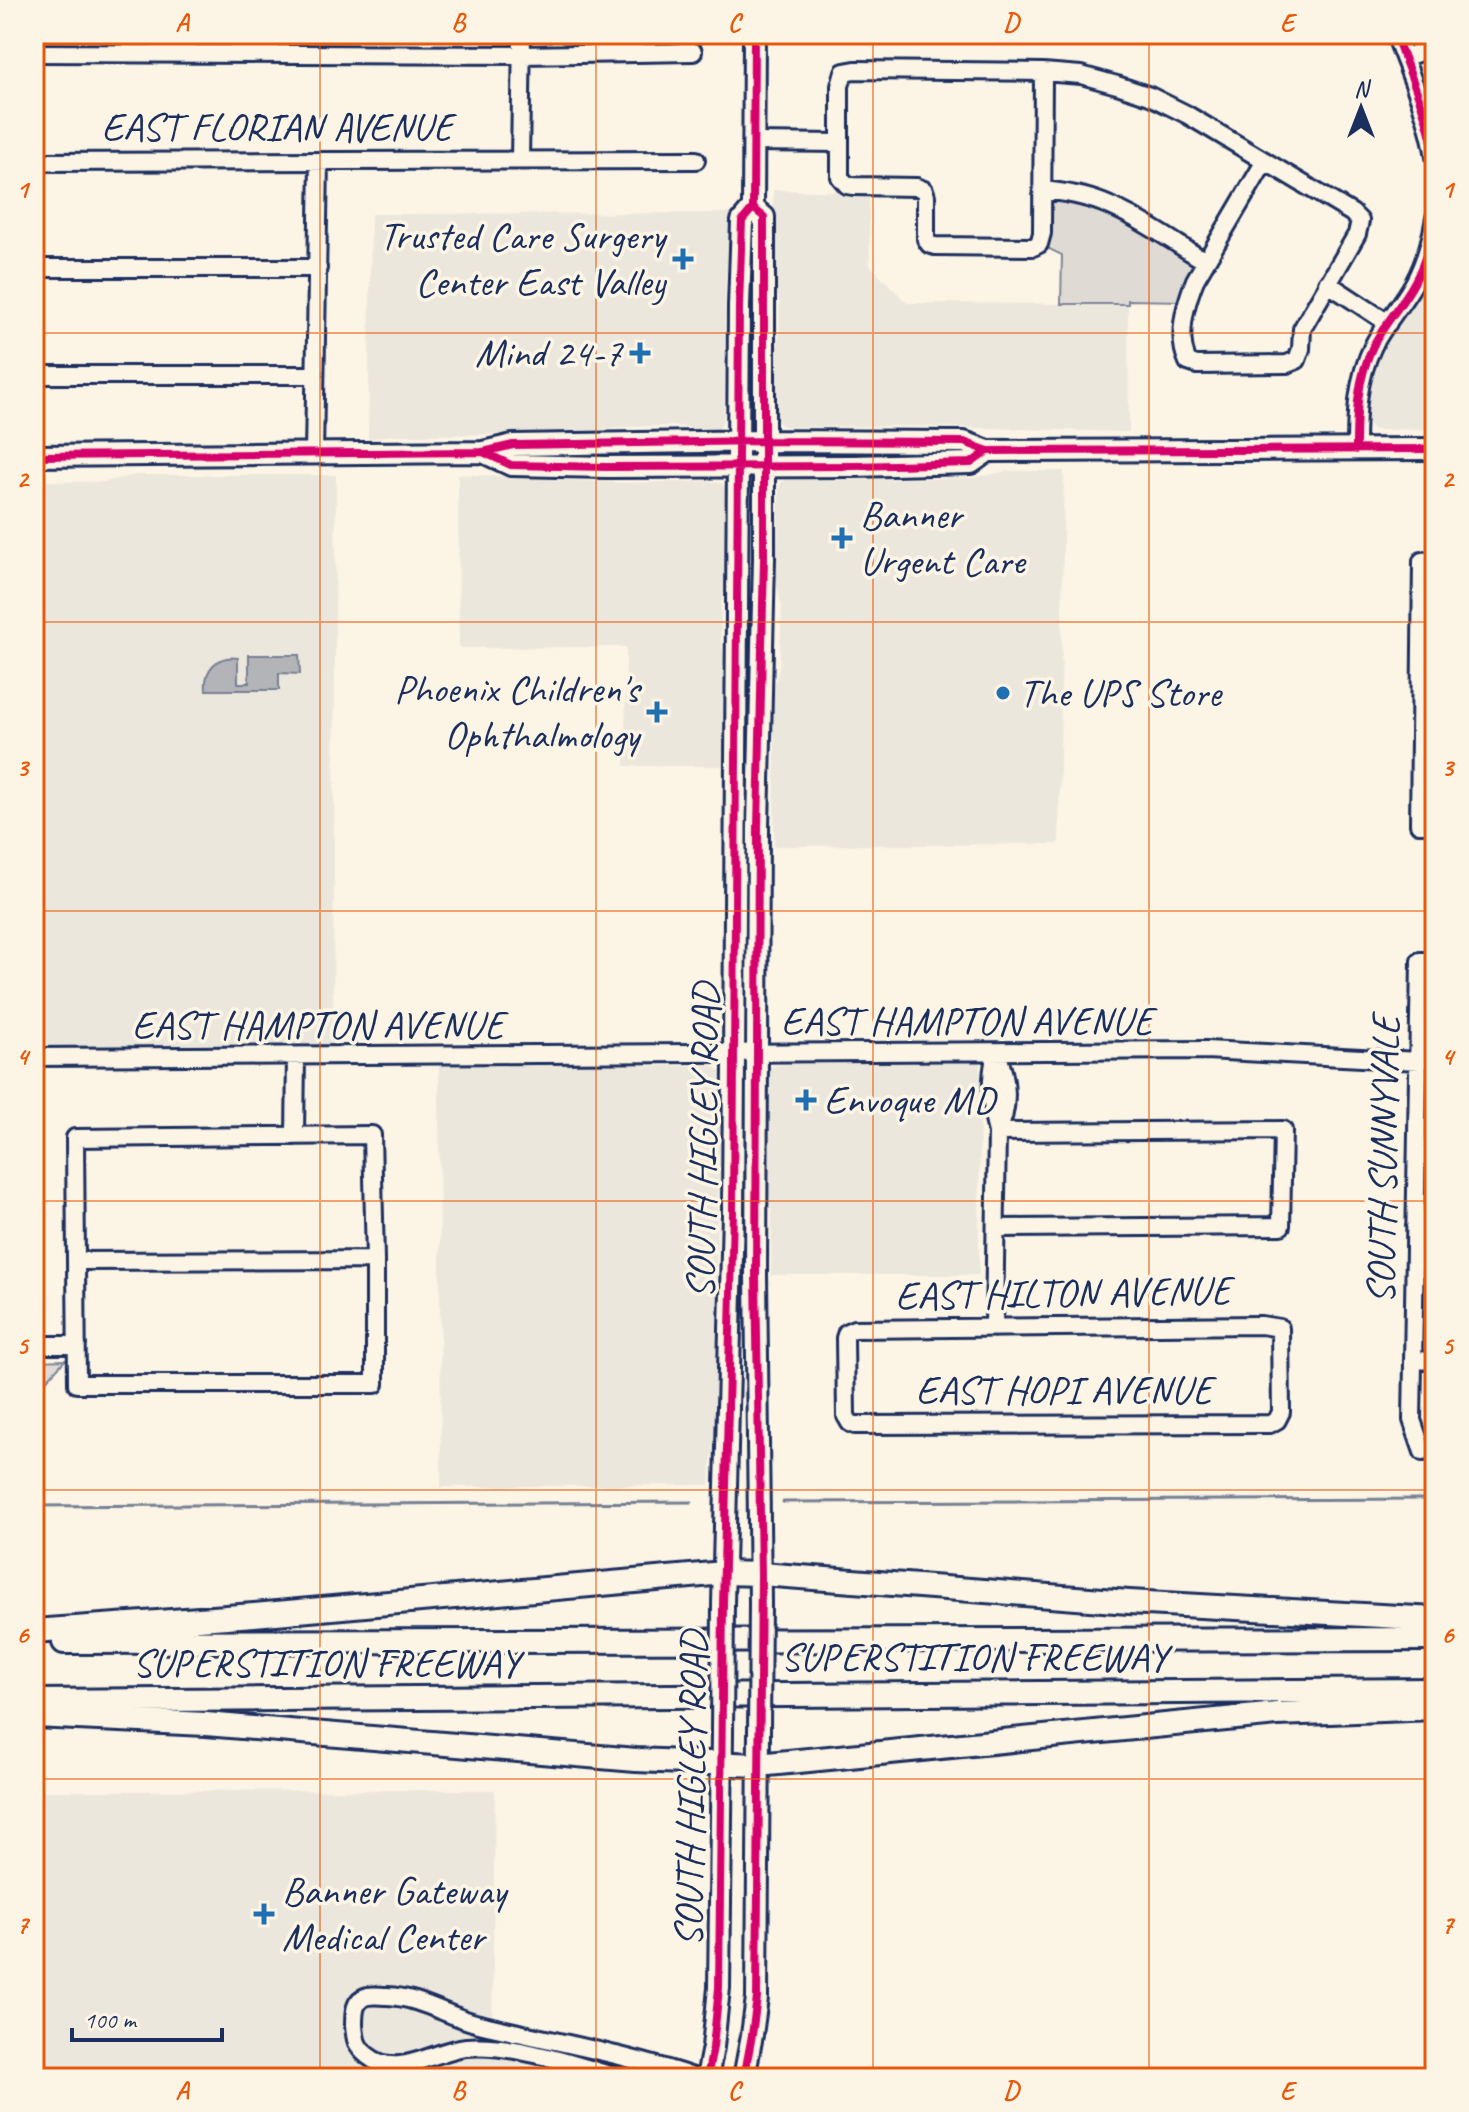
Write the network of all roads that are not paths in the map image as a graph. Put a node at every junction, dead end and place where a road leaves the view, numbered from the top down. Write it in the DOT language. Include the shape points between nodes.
graph roads {
  1 [pos="522,34"];
  2 [pos="754,34"];
  3 [pos="1395,34"];
  4 [pos="1435,46"];
  5 [pos="693,52"];
  6 [pos="34,53"];
  7 [pos="522,55"];
  8 [pos="1404,58"];
  9 [pos="1043,72"];
  10 [pos="754,142"];
  11 [pos="839,143"];
  12 [pos="1435,157"];
  13 [pos="520,160"];
  14 [pos="696,160"];
  15 [pos="319,161"];
  16 [pos="1265,161"];
  17 [pos="34,162"];
  18 [pos="1042,190"];
  19 [pos="753,208"];
  20 [pos="1435,218"];
  21 [pos="1205,261"];
  22 [pos="34,268"];
  23 [pos="318,268"];
  24 [pos="1327,283"];
  25 [pos="1388,323"];
  26 [pos="34,375"];
  27 [pos="315,375"];
  28 [pos="763,441"];
  29 [pos="738,442"];
  30 [pos="1435,449"];
  31 [pos="1356,450"];
  32 [pos="988,451"];
  33 [pos="483,452"];
  34 [pos="314,455"];
  35 [pos="34,456"];
  36 [pos="738,466"];
  37 [pos="764,466"];
  38 [pos="1428,560"];
  39 [pos="737,634"];
  40 [pos="1427,695"];
  41 [pos="760,731"];
  42 [pos="737,740"];
  43 [pos="1427,824"];
  44 [pos="758,827"];
  45 [pos="1428,961"];
  46 [pos="734,1052"];
  47 [pos="757,1052"];
  48 [pos="996,1053"];
  49 [pos="296,1056"];
  50 [pos="34,1057"];
  51 [pos="1419,1061"];
  52 [pos="997,1132"];
  53 [pos="295,1136"];
  54 [pos="1415,1226"];
  55 [pos="1435,1227"];
  56 [pos="996,1228"];
  57 [pos="375,1260"];
  58 [pos="76,1261"];
  59 [pos="731,1292"];
  60 [pos="994,1328"];
  61 [pos="34,1345"];
  62 [pos="77,1345"];
  63 [pos="1413,1360"];
  64 [pos="1435,1361"];
  65 [pos="1277,1420"];
  66 [pos="758,1423"];
  67 [pos="850,1423"];
  68 [pos="1423,1452"];
  69 [pos="724,1573"];
  70 [pos="761,1574"];
  71 [pos="1435,1619"];
  72 [pos="34,1631"];
  73 [pos="1435,1639"];
  74 [pos="34,1642"];
  75 [pos="1435,1690"];
  76 [pos="34,1701"];
  77 [pos="1435,1708"];
  78 [pos="34,1716"];
  79 [pos="721,1764"];
  80 [pos="758,1765"];
  81 [pos="620,2078"];
  82 [pos="696,2078"];
  83 [pos="707,2078"];
  84 [pos="744,2078"];
  1 -- 7 [label="street"];
  2 -- 10 [label="main road, SOUTH HIGLEY ROAD"];
  3 -- 8 [label="street"];
  4 -- 8 [label="street"];
  5 -- 7 [label="street"];
  6 -- 7 [label="street"];
  7 -- 13 [label="street"];
  8 -- 12 [label="street"];
  9 -- 11 [label="street" via="844,72"];
  9 -- 16 [label="street" via="1081,75 1150,96"];
  9 -- 18 [label="street"];
  10 -- 11 [label="street"];
  10 -- 19 [label="main road, SOUTH HIGLEY ROAD"];
  11 -- 18 [label="street" via="844,182 924,190 926,239 935,246 1039,244"];
  13 -- 14 [label="street, EAST FLORIAN AVENUE"];
  13 -- 15 [label="street, EAST FLORIAN AVENUE"];
  15 -- 17 [label="street, EAST FLORIAN AVENUE"];
  15 -- 23 [label="street"];
  16 -- 21 [label="street"];
  16 -- 24 [label="street" via="1360,221"];
  18 -- 21 [label="street" via="1103,203"];
  19 -- 28 [label="main road, SOUTH HIGLEY ROAD" via="764,217"];
  19 -- 29 [label="main road, SOUTH HIGLEY ROAD" via="742,221"];
  20 -- 25 [label="street" via="1417,277"];
  21 -- 24 [label="street" via="1186,301 1183,322 1183,352 1197,365 1297,360 1302,329"];
  22 -- 23 [label="street"];
  23 -- 27 [label="street"];
  24 -- 25 [label="street"];
  25 -- 31 [label="street" via="1363,371"];
  26 -- 27 [label="street"];
  27 -- 34 [label="street"];
  28 -- 29 [label="main road"];
  28 -- 32 [label="main road" via="964,442"];
  28 -- 37 [label="main road, SOUTH HIGLEY ROAD"];
  29 -- 33 [label="main road" via="513,445"];
  29 -- 36 [label="main road, SOUTH HIGLEY ROAD"];
  30 -- 31 [label="main road"];
  31 -- 32 [label="main road"];
  32 -- 37 [label="main road" via="971,463"];
  33 -- 34 [label="main road"];
  33 -- 36 [label="main road" via="511,465"];
  34 -- 35 [label="main road"];
  36 -- 37 [label="main road"];
  36 -- 39 [label="main road, SOUTH HIGLEY ROAD"];
  37 -- 41 [label="main road, SOUTH HIGLEY ROAD"];
  38 -- 40 [label="street"];
  39 -- 41 [label="main road" via="747,659 749,723"];
  39 -- 42 [label="main road, SOUTH HIGLEY ROAD"];
  40 -- 43 [label="street"];
  41 -- 44 [label="main road, SOUTH HIGLEY ROAD"];
  42 -- 44 [label="main road" via="748,750 748,809"];
  42 -- 46 [label="main road, SOUTH HIGLEY ROAD"];
  44 -- 47 [label="main road, SOUTH HIGLEY ROAD"];
  45 -- 51 [label="street, SOUTH SUNNYVALE"];
  46 -- 47 [label="street, EAST HAMPTON AVENUE"];
  46 -- 49 [label="street, EAST HAMPTON AVENUE"];
  46 -- 59 [label="main road, SOUTH HIGLEY ROAD"];
  47 -- 48 [label="street, EAST HAMPTON AVENUE"];
  47 -- 66 [label="main road, SOUTH HIGLEY ROAD"];
  48 -- 51 [label="street, EAST HAMPTON AVENUE" via="1206,1050"];
  48 -- 52 [label="street" via="993,1068 1004,1119"];
  49 -- 50 [label="street, EAST HAMPTON AVENUE"];
  49 -- 53 [label="street"];
  51 -- 54 [label="street, SOUTH SUNNYVALE"];
  52 -- 56 [label="street"];
  52 -- 56 [label="street" via="1283,1130 1281,1226"];
  53 -- 57 [label="street" via="372,1135"];
  53 -- 58 [label="street" via="75,1138"];
  54 -- 55 [label="street"];
  54 -- 63 [label="street, SOUTH SUNNYVALE"];
  56 -- 60 [label="street"];
  57 -- 58 [label="street"];
  57 -- 62 [label="street" via="375,1384 77,1384"];
  58 -- 62 [label="street"];
  59 -- 66 [label="main road" via="741,1295 745,1308 747,1395"];
  59 -- 69 [label="main road, SOUTH HIGLEY ROAD"];
  60 -- 65 [label="street, EAST HILTON AVENUE" via="1280,1328"];
  60 -- 67 [label="street, EAST HILTON AVENUE" via="847,1332"];
  61 -- 62 [label="street"];
  63 -- 64 [label="street"];
  63 -- 68 [label="street, SOUTH SUNNYVALE" via="1412,1420"];
  65 -- 67 [label="street, EAST HOPI AVENUE"];
  66 -- 70 [label="main road, SOUTH HIGLEY ROAD"];
  69 -- 70 [label="highway"];
  69 -- 72 [label="highway"];
  69 -- 79 [label="main road, SOUTH HIGLEY ROAD, bridge"];
  70 -- 71 [label="highway"];
  70 -- 80 [label="main road, SOUTH HIGLEY ROAD, bridge"];
  73 -- 74 [label="highway, SUPERSTITION FREEWAY"];
  75 -- 76 [label="highway, SUPERSTITION FREEWAY"];
  77 -- 80 [label="highway" via="1277,1714"];
  78 -- 79 [label="highway" via="206,1724"];
  79 -- 80 [label="highway"];
  79 -- 83 [label="main road, SOUTH HIGLEY ROAD" via="719,1988"];
  80 -- 84 [label="main road, SOUTH HIGLEY ROAD" via="758,1973"];
  81 -- 82 [label="street" via="495,2048 465,2047 413,2063 383,2064 355,2041 354,2011 367,1996 401,1997 476,2023"];
}
